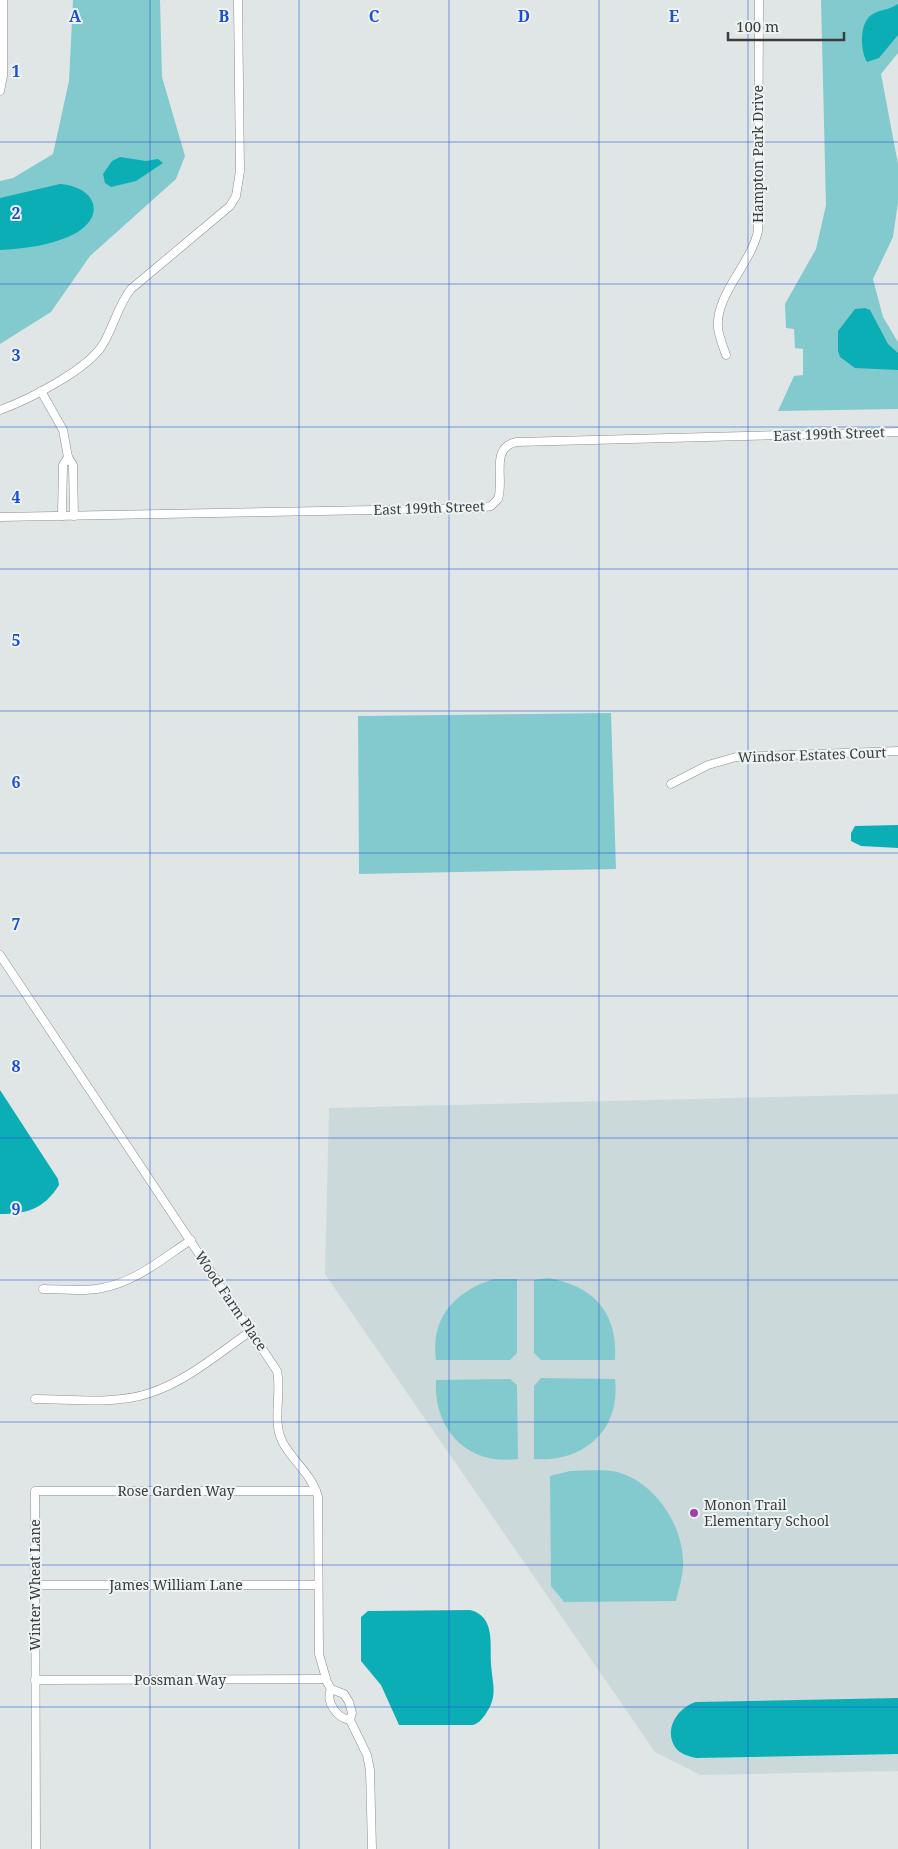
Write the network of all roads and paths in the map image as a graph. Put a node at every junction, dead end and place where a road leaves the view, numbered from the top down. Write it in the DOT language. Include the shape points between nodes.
graph roads {
  1 [pos="3,0"];
  2 [pos="238,0"];
  3 [pos="758,1"];
  4 [pos="0,91"];
  5 [pos="726,355"];
  6 [pos="41,391"];
  7 [pos="0,410"];
  8 [pos="898,432"];
  9 [pos="68,457"];
  10 [pos="62,516"];
  11 [pos="74,516"];
  12 [pos="0,517"];
  13 [pos="898,751"];
  14 [pos="671,784"];
  15 [pos="0,955"];
  16 [pos="191,1240"];
  17 [pos="44,1289"];
  18 [pos="251,1331"];
  19 [pos="35,1399"];
  20 [pos="35,1491"];
  21 [pos="316,1491"];
  22 [pos="35,1585"];
  23 [pos="318,1586"];
  24 [pos="326,1679"];
  25 [pos="35,1680"];
  26 [pos="331,1689"];
  27 [pos="350,1720"];
  28 [pos="36,1849"];
  29 [pos="372,1849"];
  1 -- 4 [label="street" via="3,76"];
  2 -- 6 [label="street" via="240,170 236,196 221,216 131,289 103,344 91,359"];
  3 -- 5 [label="street, Hampton Park Drive" via="758,232 750,257 720,308 718,328"];
  6 -- 7 [label="street"];
  6 -- 9 [label="street" via="63,430"];
  8 -- 11 [label="street, East 199th Street" via="512,443 500,455 498,498 490,506 479,508"];
  9 -- 10 [label="street" via="62,466"];
  9 -- 11 [label="street" via="73,466"];
  10 -- 11 [label="street, East 199th Street"];
  10 -- 12 [label="street, East 199th Street"];
  13 -- 14 [label="street, Windsor Estates Court" via="739,756 711,763"];
  15 -- 16 [label="street, Wood Farm Place"];
  16 -- 17 [label="street" via="118,1284 93,1289"];
  16 -- 18 [label="street, Wood Farm Place"];
  18 -- 19 [label="street" via="182,1379 149,1394 115,1399"];
  18 -- 21 [label="street, Wood Farm Place" via="278,1371 282,1441"];
  20 -- 21 [label="street, Rose Garden Way"];
  20 -- 22 [label="street, Winter Wheat Lane"];
  21 -- 23 [label="street, Wood Farm Place" via="319,1504"];
  22 -- 23 [label="street, James William Lane"];
  22 -- 25 [label="street, Winter Wheat Lane"];
  23 -- 24 [label="street, Wood Farm Place" via="319,1654"];
  24 -- 25 [label="street, Possman Way"];
  24 -- 26 [label="street, Wood Farm Place"];
  25 -- 28 [label="street, Winter Wheat Lane"];
  26 -- 27 [label="street, Wood Farm Place" via="334,1709 341,1717"];
  26 -- 27 [label="street, Wood Farm Place" via="340,1691 346,1698 352,1712"];
  27 -- 29 [label="street, Wood Farm Place" via="369,1762"];
}
